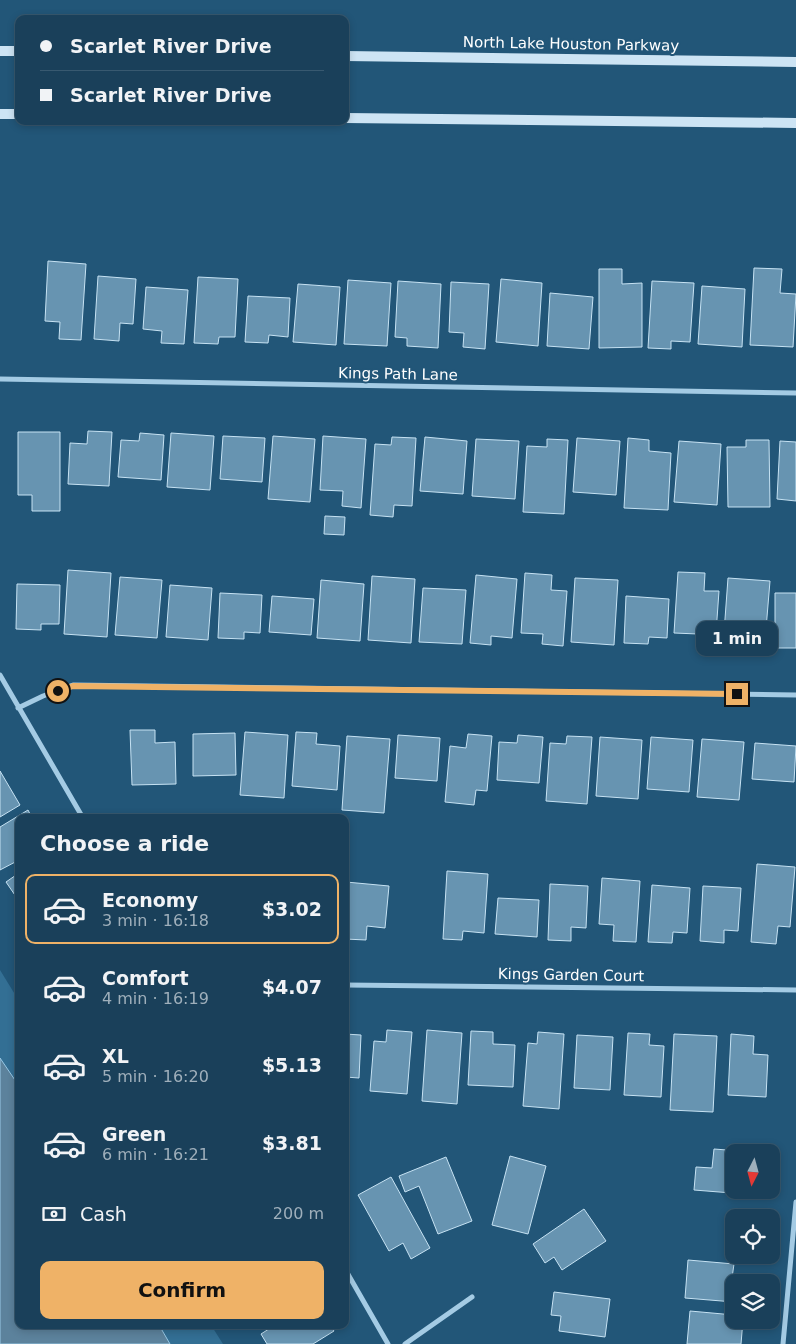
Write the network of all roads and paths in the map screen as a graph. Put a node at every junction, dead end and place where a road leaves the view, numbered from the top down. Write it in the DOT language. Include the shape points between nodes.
graph roads {
  1 [pos="0,51"];
  2 [pos="15,51"];
  3 [pos="349,56"];
  4 [pos="796,62"];
  5 [pos="0,114"];
  6 [pos="15,114"];
  7 [pos="349,118"];
  8 [pos="796,122"];
  9 [pos="0,379"];
  10 [pos="796,394"];
  11 [pos="0,675"];
  12 [pos="796,695"];
  13 [pos="18,708"];
  14 [pos="81,814"];
  15 [pos="349,985"];
  16 [pos="796,990"];
  17 [pos="796,1202"];
  18 [pos="349,1276"];
  19 [pos="472,1297"];
  20 [pos="388,1344"];
  21 [pos="404,1344"];
  22 [pos="783,1344"];
  1 -- 2 [label="main road"];
  3 -- 4 [label="main road, North Lake Houston Parkway"];
  5 -- 6 [label="main road"];
  7 -- 8 [label="main road"];
  9 -- 10 [label="street, Kings Path Lane"];
  11 -- 13 [label="street"];
  12 -- 13 [label="street" via="73,686"];
  13 -- 14 [label="street"];
  15 -- 16 [label="street, Kings Garden Court"];
  17 -- 22 [label="street"];
  18 -- 20 [label="street"];
  19 -- 21 [label="street"];
}
